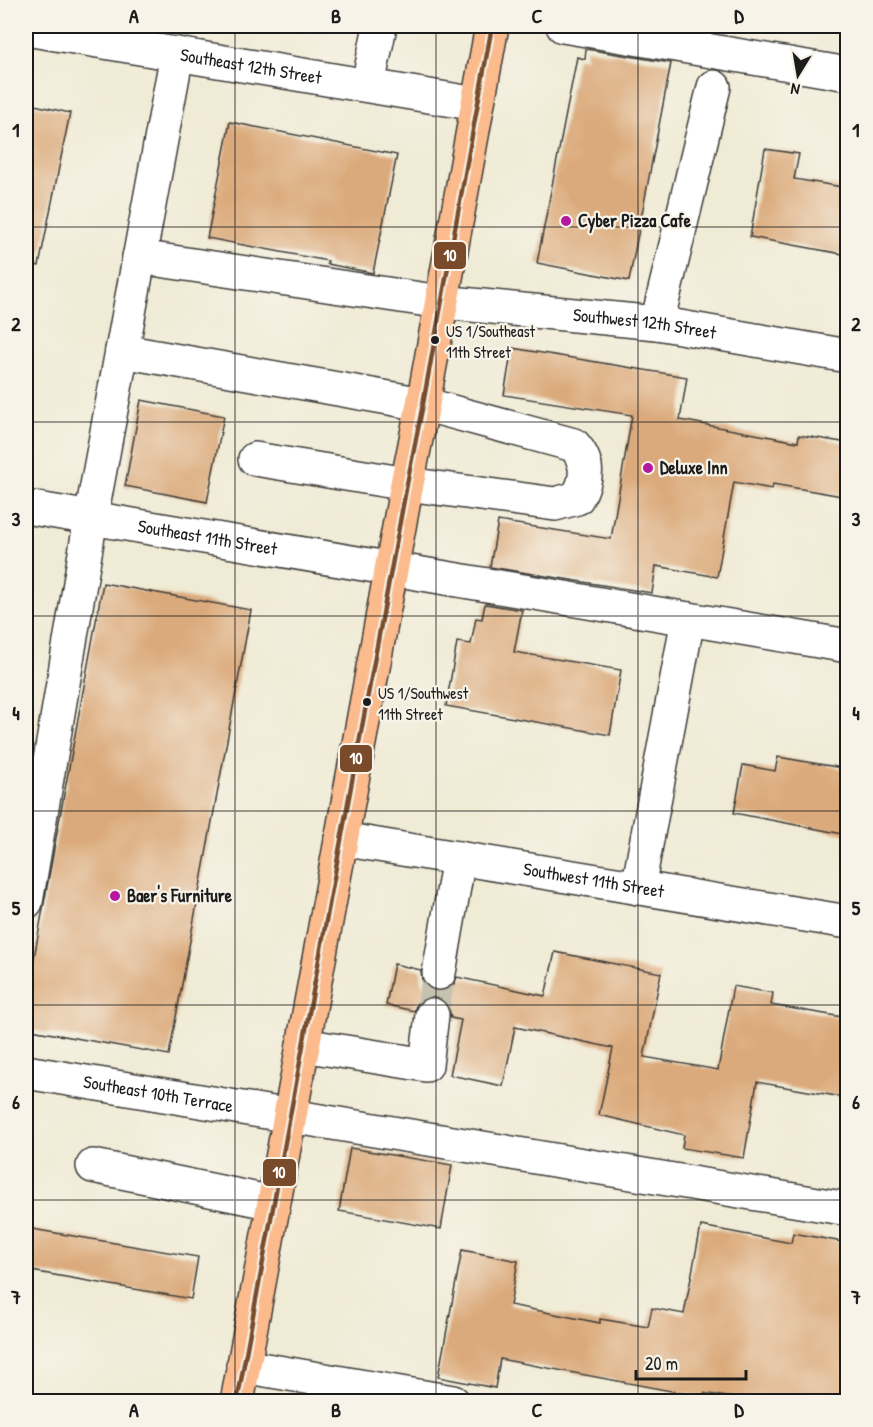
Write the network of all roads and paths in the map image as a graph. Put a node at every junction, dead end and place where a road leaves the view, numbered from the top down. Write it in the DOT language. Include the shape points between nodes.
graph roads {
  1 [pos="380,26"];
  2 [pos="492,26"];
  3 [pos="562,26"];
  4 [pos="26,29"];
  5 [pos="177,54"];
  6 [pos="848,74"];
  7 [pos="368,86"];
  8 [pos="714,87"];
  9 [pos="477,104"];
  10 [pos="139,257"];
  11 [pos="441,302"];
  12 [pos="657,323"];
  13 [pos="122,351"];
  14 [pos="848,356"];
  15 [pos="423,404"];
  16 [pos="255,459"];
  17 [pos="407,484"];
  18 [pos="26,507"];
  19 [pos="91,518"];
  20 [pos="392,569"];
  21 [pos="688,619"];
  22 [pos="848,646"];
  23 [pos="341,839"];
  24 [pos="459,858"];
  25 [pos="638,888"];
  26 [pos="26,902"];
  27 [pos="848,922"];
  28 [pos="439,974"];
  29 [pos="432,1015"];
  30 [pos="303,1046"];
  31 [pos="26,1072"];
  32 [pos="290,1116"];
  33 [pos="93,1166"];
  34 [pos="273,1203"];
  35 [pos="848,1209"];
  36 [pos="243,1366"];
  37 [pos="237,1401"];
  38 [pos="453,1401"];
  1 -- 7 [label="street"];
  2 -- 9 [label="main road"];
  3 -- 6 [label="street"];
  4 -- 5 [label="street, Southeast 12th Street"];
  5 -- 7 [label="street, Southeast 12th Street"];
  5 -- 10 [label="street"];
  7 -- 9 [label="street, Southeast 12th Street"];
  8 -- 12 [label="street"];
  9 -- 11 [label="main road"];
  10 -- 11 [label="street, Southwest 12th Street"];
  10 -- 13 [label="street"];
  11 -- 12 [label="street, Southwest 12th Street"];
  11 -- 15 [label="main road"];
  12 -- 14 [label="street, Southwest 12th Street"];
  13 -- 15 [label="street"];
  13 -- 19 [label="street"];
  15 -- 17 [label="main road"];
  15 -- 17 [label="street" via="574,445 586,465 583,488 577,498 555,504"];
  16 -- 17 [label="street"];
  17 -- 20 [label="main road"];
  18 -- 19 [label="street, Southeast 11th Street"];
  19 -- 20 [label="street, Southeast 11th Street"];
  19 -- 26 [label="street"];
  20 -- 21 [label="street, Southeast 11th Street"];
  20 -- 23 [label="main road"];
  21 -- 22 [label="street, Southeast 11th Street"];
  21 -- 25 [label="street"];
  23 -- 24 [label="street, Southwest 11th Street"];
  23 -- 30 [label="main road"];
  24 -- 25 [label="street, Southwest 11th Street"];
  24 -- 28 [label="street"];
  25 -- 27 [label="street, Southwest 11th Street"];
  29 -- 30 [label="street" via="426,1065"];
  30 -- 32 [label="main road"];
  31 -- 32 [label="street, Southeast 10th Terrace"];
  32 -- 34 [label="main road"];
  32 -- 35 [label="street, Southeast 10th Terrace"];
  33 -- 34 [label="street"];
  34 -- 36 [label="main road"];
  36 -- 37 [label="main road"];
  36 -- 38 [label="street"];
}
